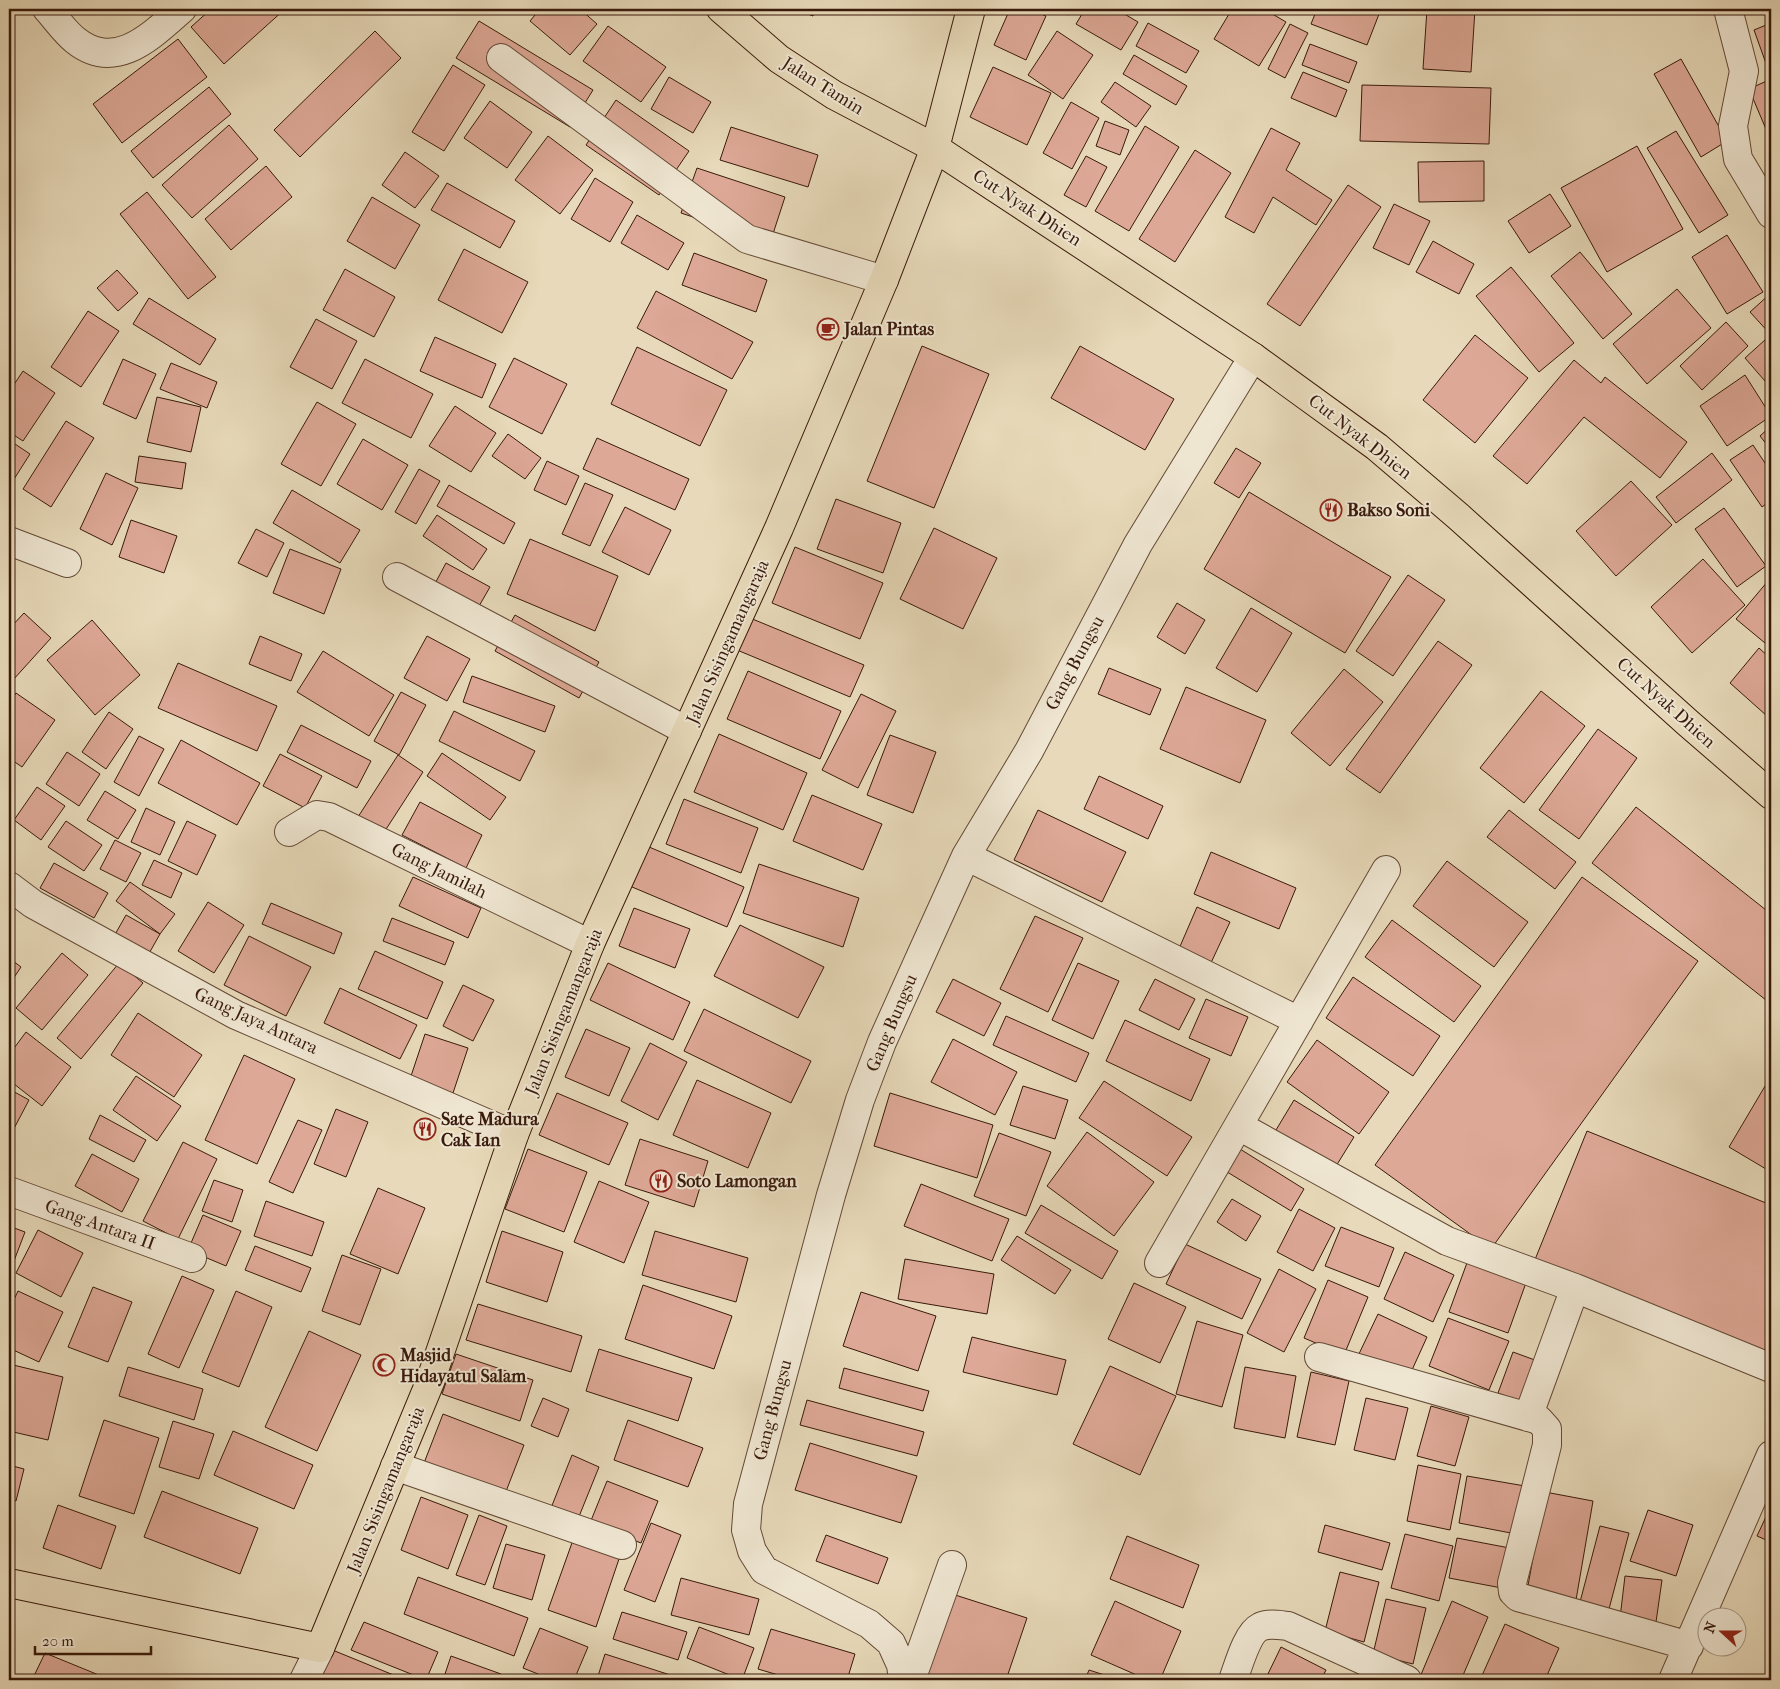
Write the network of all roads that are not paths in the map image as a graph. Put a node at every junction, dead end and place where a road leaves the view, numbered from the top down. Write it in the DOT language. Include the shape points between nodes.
graph roads {
  1 [pos="47,9"];
  2 [pos="182,9"];
  3 [pos="721,9"];
  4 [pos="971,9"];
  5 [pos="1728,9"];
  6 [pos="501,58"];
  7 [pos="935,148"];
  8 [pos="1771,214"];
  9 [pos="884,280"];
  10 [pos="1253,356"];
  11 [pos="9,541"];
  12 [pos="67,563"];
  13 [pos="397,577"];
  14 [pos="687,731"];
  15 [pos="1771,795"];
  16 [pos="288,832"];
  17 [pos="966,856"];
  18 [pos="1386,870"];
  19 [pos="9,886"];
  20 [pos="590,944"];
  21 [pos="1299,1021"];
  22 [pos="1239,1126"];
  23 [pos="514,1135"];
  24 [pos="9,1191"];
  25 [pos="192,1258"];
  26 [pos="1159,1262"];
  27 [pos="1575,1288"];
  28 [pos="1319,1357"];
  29 [pos="1771,1368"];
  30 [pos="1528,1417"];
  31 [pos="1771,1455"];
  32 [pos="395,1466"];
  33 [pos="622,1545"];
  34 [pos="952,1565"];
  35 [pos="9,1583"];
  36 [pos="1689,1646"];
  37 [pos="320,1648"];
  38 [pos="304,1680"];
  39 [pos="903,1680"];
  40 [pos="911,1680"];
  41 [pos="1233,1680"];
  42 [pos="1407,1680"];
  43 [pos="1673,1680"];
  1 -- 2 [label="street" via="74,40 88,49 116,52 138,44"];
  3 -- 7 [label="main road, Jalan Tamin" via="779,59 834,95"];
  4 -- 7 [label="main road, Jalan Sisingamangaraja"];
  5 -- 8 [label="street" via="1744,71 1733,126 1738,159"];
  6 -- 9 [label="street" via="747,239"];
  7 -- 9 [label="main road, Jalan Sisingamangaraja"];
  7 -- 10 [label="main road, Cut Nyak Dhien"];
  9 -- 14 [label="main road, Jalan Sisingamangaraja" via="779,528"];
  10 -- 15 [label="main road, Cut Nyak Dhien" via="1392,460"];
  10 -- 17 [label="street, Gang Bungsu" via="1138,544 1029,750"];
  11 -- 12 [label="street"];
  13 -- 14 [label="street"];
  14 -- 20 [label="main road, Jalan Sisingamangaraja"];
  16 -- 20 [label="street, Gang Jamilah" via="317,815 329,817"];
  17 -- 21 [label="street"];
  17 -- 39 [label="street, Gang Bungsu" via="882,1042 860,1100 831,1195 748,1504 746,1530 752,1551 764,1570 869,1624 891,1643 901,1665"];
  18 -- 21 [label="street"];
  19 -- 23 [label="street, Gang Jaya Antara" via="33,904 236,1015"];
  20 -- 23 [label="main road, Jalan Sisingamangaraja"];
  21 -- 22 [label="street"];
  22 -- 26 [label="street"];
  22 -- 27 [label="street" via="1447,1240"];
  23 -- 32 [label="main road, Jalan Sisingamangaraja" via="430,1382"];
  24 -- 25 [label="street, Gang Antara II"];
  27 -- 29 [label="street"];
  27 -- 30 [label="street"];
  28 -- 30 [label="street"];
  30 -- 36 [label="street" via="1539,1420 1547,1429 1547,1445 1512,1583 1513,1592 1518,1597"];
  31 -- 36 [label="street"];
  32 -- 33 [label="street"];
  32 -- 37 [label="main road, Jalan Sisingamangaraja"];
  34 -- 40 [label="street"];
  35 -- 37 [label="main road"];
  36 -- 43 [label="street"];
  37 -- 38 [label="street"];
  41 -- 42 [label="street" via="1249,1639 1259,1627 1272,1624 1288,1626"];
}
